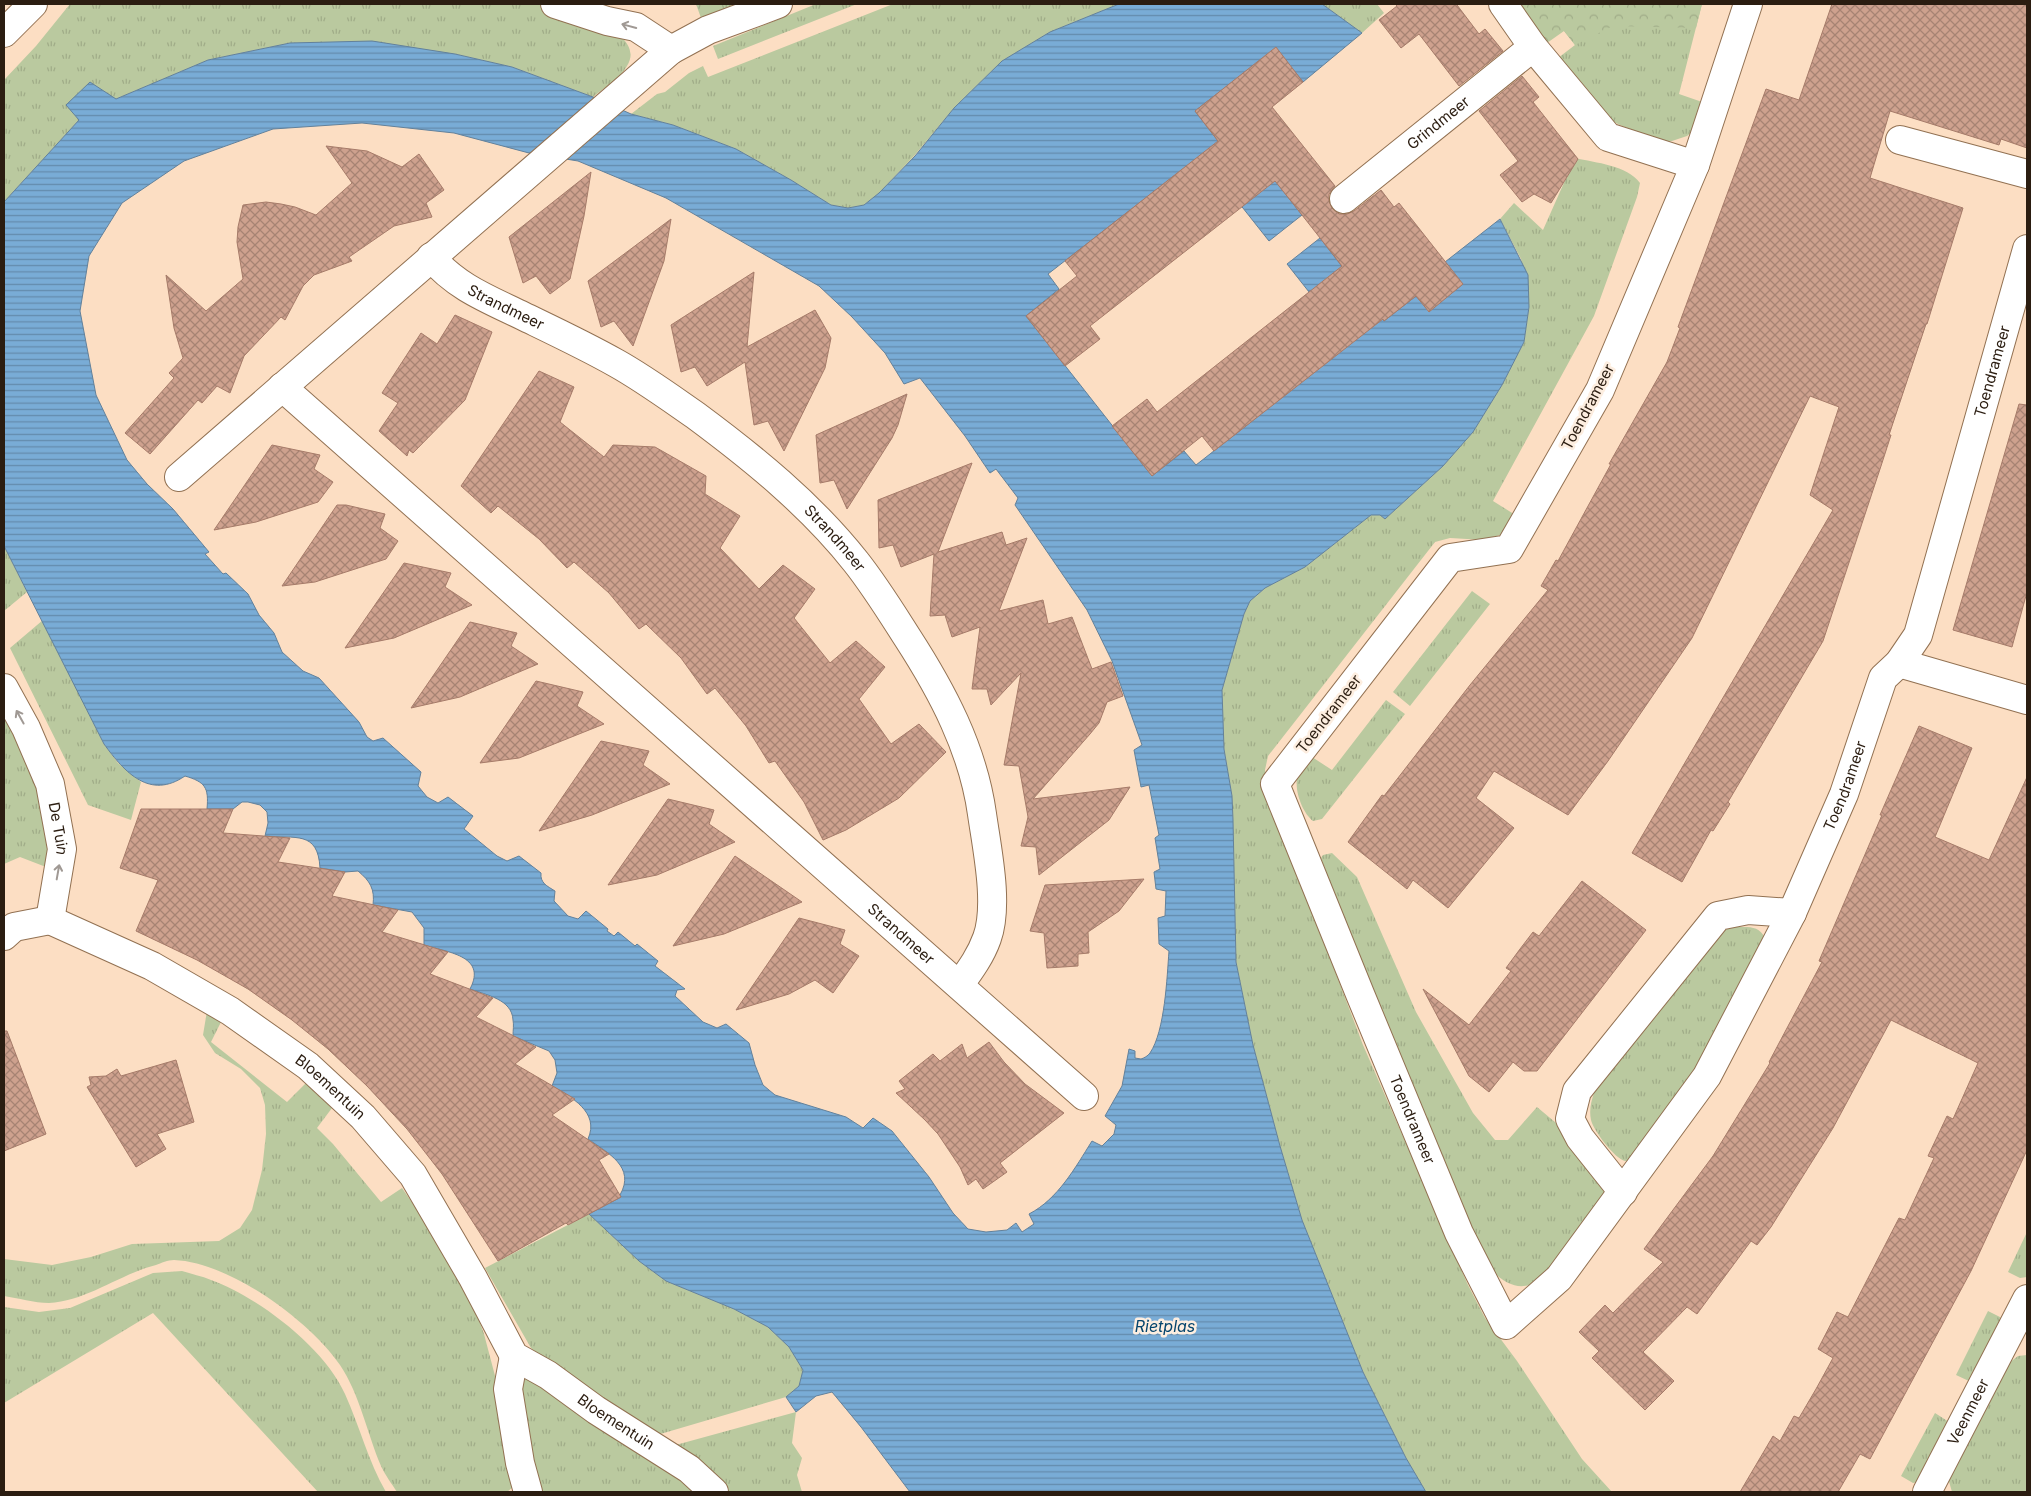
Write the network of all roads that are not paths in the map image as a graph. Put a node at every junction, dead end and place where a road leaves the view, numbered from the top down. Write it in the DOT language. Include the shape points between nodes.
graph roads {
  1 [pos="33,4"];
  2 [pos="555,4"];
  3 [pos="778,4"];
  4 [pos="1503,4"];
  5 [pos="1748,4"];
  6 [pos="4,33"];
  7 [pos="1533,47"];
  8 [pos="671,50"];
  9 [pos="1900,140"];
  10 [pos="1695,165"];
  11 [pos="2027,174"];
  12 [pos="1344,199"];
  13 [pos="2027,249"];
  14 [pos="431,257"];
  15 [pos="282,387"];
  16 [pos="178,477"];
  17 [pos="1899,663"];
  18 [pos="4,688"];
  19 [pos="2027,700"];
  20 [pos="1792,913"];
  21 [pos="50,920"];
  22 [pos="7,923"];
  23 [pos="960,984"];
  24 [pos="1084,1096"];
  25 [pos="1623,1192"];
  26 [pos="2027,1299"];
  27 [pos="2019,1335"];
  28 [pos="514,1356"];
  29 [pos="528,1492"];
  30 [pos="714,1492"];
  31 [pos="1928,1492"];
  1 -- 6 [label="street"];
  8 -- 2 [label="street, one-way" via="636,27"];
  3 -- 8 [label="street" via="708,30"];
  4 -- 7 [label="street"];
  5 -- 10 [label="street, Toendrameer"];
  7 -- 10 [label="street" via="1608,137"];
  7 -- 12 [label="street, Grindmeer"];
  8 -- 14 [label="street"];
  9 -- 11 [label="street"];
  10 -- 25 [label="street, Toendrameer" via="1600,390 1509,548 1450,558 1275,784 1459,1233 1506,1325 1559,1278"];
  13 -- 17 [label="street, Toendrameer" via="1918,635"];
  14 -- 15 [label="street"];
  14 -- 23 [label="street, Strandmeer" via="454,280 611,360 673,399 773,477 819,520 856,562 924,663 952,716 979,792 992,914 988,936 978,959"];
  15 -- 16 [label="street"];
  15 -- 23 [label="street, Strandmeer"];
  17 -- 19 [label="street"];
  17 -- 20 [label="street, Toendrameer" via="1883,678 1844,794"];
  21 -- 18 [label="street, De Tuin, one-way" via="62,849 50,784 26,728"];
  20 -- 25 [label="street, Toendrameer" via="1707,1076"];
  20 -- 25 [label="street" via="1748,910 1718,916 1577,1091 1570,1119 1580,1138"];
  21 -- 22 [label="street"];
  21 -- 28 [label="street, Bloementuin" via="152,966 230,1011 308,1066 363,1117 413,1175"];
  23 -- 24 [label="street, Strandmeer"];
  26 -- 27 [label="street, Veenmeer"];
  27 -- 31 [label="street, Veenmeer"];
  28 -- 29 [label="street" via="508,1389"];
  28 -- 30 [label="street, Bloementuin" via="689,1468"];
}
